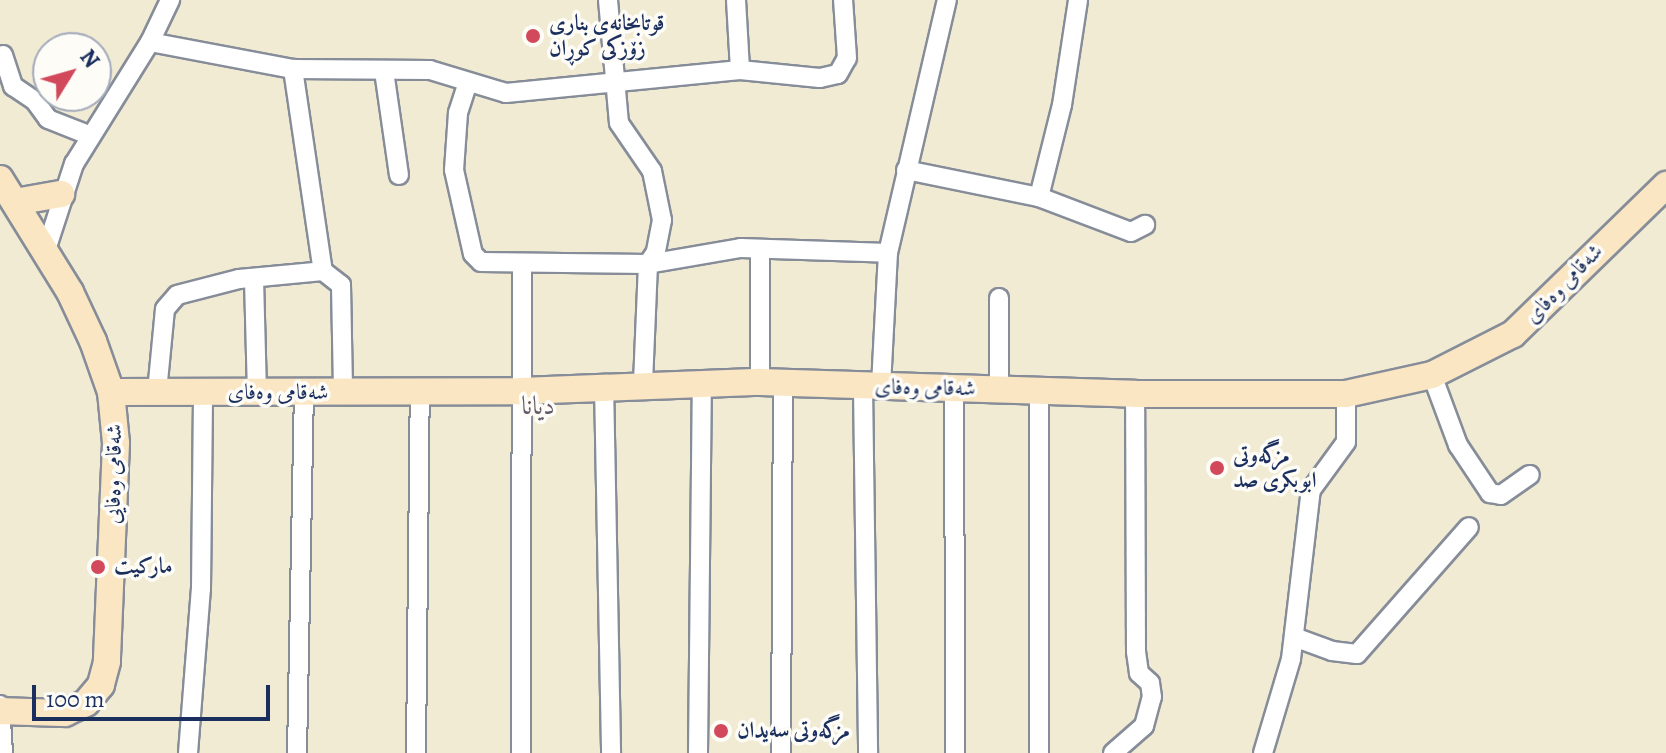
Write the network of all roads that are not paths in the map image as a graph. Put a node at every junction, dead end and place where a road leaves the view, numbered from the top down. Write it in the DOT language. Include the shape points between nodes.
graph roads {
  1 [pos="170,0"];
  2 [pos="608,0"];
  3 [pos="736,0"];
  4 [pos="843,0"];
  5 [pos="947,0"];
  6 [pos="1078,0"];
  7 [pos="150,42"];
  8 [pos="3,55"];
  9 [pos="293,69"];
  10 [pos="740,70"];
  11 [pos="384,71"];
  12 [pos="616,81"];
  13 [pos="468,82"];
  14 [pos="91,136"];
  15 [pos="906,170"];
  16 [pos="399,175"];
  17 [pos="0,179"];
  18 [pos="1666,185"];
  19 [pos="61,194"];
  20 [pos="1039,197"];
  21 [pos="15,202"];
  22 [pos="1145,225"];
  23 [pos="760,249"];
  24 [pos="45,253"];
  25 [pos="888,253"];
  26 [pos="648,264"];
  27 [pos="522,265"];
  28 [pos="323,271"];
  29 [pos="254,279"];
  30 [pos="999,298"];
  31 [pos="1432,375"];
  32 [pos="772,382"];
  33 [pos="604,384"];
  34 [pos="643,384"];
  35 [pos="702,386"];
  36 [pos="872,386"];
  37 [pos="954,388"];
  38 [pos="1039,389"];
  39 [pos="999,390"];
  40 [pos="521,391"];
  41 [pos="111,392"];
  42 [pos="157,392"];
  43 [pos="343,392"];
  44 [pos="420,392"];
  45 [pos="203,393"];
  46 [pos="257,393"];
  47 [pos="304,394"];
  48 [pos="1135,394"];
  49 [pos="1346,394"];
  50 [pos="1530,475"];
  51 [pos="1469,527"];
  52 [pos="1294,637"];
  53 [pos="1,709"];
  54 [pos="3,753"];
  55 [pos="188,753"];
  56 [pos="297,753"];
  57 [pos="416,753"];
  58 [pos="521,753"];
  59 [pos="611,753"];
  60 [pos="698,753"];
  61 [pos="781,753"];
  62 [pos="868,753"];
  63 [pos="955,753"];
  64 [pos="1039,753"];
  65 [pos="1113,753"];
  66 [pos="1263,753"];
  1 -- 7 [label="street"];
  2 -- 12 [label="street"];
  3 -- 10 [label="street"];
  4 -- 10 [label="street" via="847,58 838,74 820,78"];
  5 -- 15 [label="street"];
  6 -- 20 [label="street" via="1062,105"];
  7 -- 9 [label="street"];
  7 -- 14 [label="street"];
  8 -- 14 [label="street" via="9,81 35,101 43,115"];
  9 -- 11 [label="street"];
  9 -- 28 [label="street"];
  10 -- 12 [label="street"];
  11 -- 13 [label="street" via="430,70"];
  11 -- 16 [label="street"];
  12 -- 13 [label="street" via="506,93"];
  12 -- 26 [label="street" via="619,123 652,171 659,191 662,220"];
  13 -- 27 [label="street" via="458,113 454,170 473,254 481,262"];
  14 -- 19 [label="street"];
  15 -- 20 [label="street"];
  15 -- 25 [label="street"];
  17 -- 21 [label="street, شەقامی وەفایی"];
  18 -- 31 [label="street, شەقامی وەفای" via="1534,318 1491,348"];
  19 -- 21 [label="street"];
  19 -- 24 [label="street"];
  20 -- 22 [label="street" via="1131,232"];
  21 -- 24 [label="street, شەقامی وەفایی"];
  23 -- 25 [label="street"];
  23 -- 26 [label="street"];
  23 -- 32 [label="street"];
  24 -- 41 [label="street, شەقامی وەفایی" via="82,316"];
  25 -- 36 [label="street"];
  26 -- 27 [label="street"];
  26 -- 34 [label="street"];
  27 -- 40 [label="street"];
  28 -- 29 [label="street"];
  28 -- 43 [label="street" via="341,285"];
  29 -- 42 [label="street" via="177,295 165,309"];
  29 -- 46 [label="street"];
  30 -- 39 [label="street"];
  31 -- 49 [label="street, شەقامی وەفای"];
  31 -- 50 [label="street" via="1458,445 1490,493 1501,495"];
  32 -- 35 [label="street, شەقامی وەفای"];
  32 -- 36 [label="street, شەقامی وەفای"];
  32 -- 61 [label="street"];
  33 -- 34 [label="street, شەقامی وەفای"];
  33 -- 40 [label="street, شەقامی وەفای"];
  33 -- 59 [label="street"];
  34 -- 35 [label="street, شەقامی وەفای"];
  35 -- 60 [label="street"];
  36 -- 37 [label="street, شەقامی وەفای"];
  36 -- 62 [label="street"];
  37 -- 39 [label="street, شەقامی وەفای"];
  37 -- 63 [label="street"];
  38 -- 39 [label="street, شەقامی وەفای"];
  38 -- 48 [label="street, شەقامی وەفای"];
  38 -- 64 [label="street"];
  40 -- 44 [label="street, شەقامی وەفای"];
  40 -- 58 [label="street"];
  41 -- 42 [label="street, شەقامی وەفای"];
  41 -- 53 [label="street, شەقامی وەفایی" via="116,443 106,674 95,695 76,710 53,715"];
  42 -- 45 [label="street, شەقامی وەفای"];
  43 -- 44 [label="street, شەقامی وەفای"];
  43 -- 47 [label="street, شەقامی وەفای"];
  44 -- 57 [label="street"];
  45 -- 46 [label="street, شەقامی وەفای"];
  45 -- 55 [label="street" via="201,589"];
  46 -- 47 [label="street, شەقامی وەفای"];
  47 -- 56 [label="street"];
  48 -- 49 [label="street, شەقامی وەفای"];
  48 -- 65 [label="street" via="1136,652 1139,673 1150,683 1152,697 1144,726"];
  49 -- 52 [label="street" via="1346,442 1311,490"];
  51 -- 52 [label="street" via="1357,654"];
  52 -- 66 [label="street"];
  53 -- 54 [label="street"];
}
